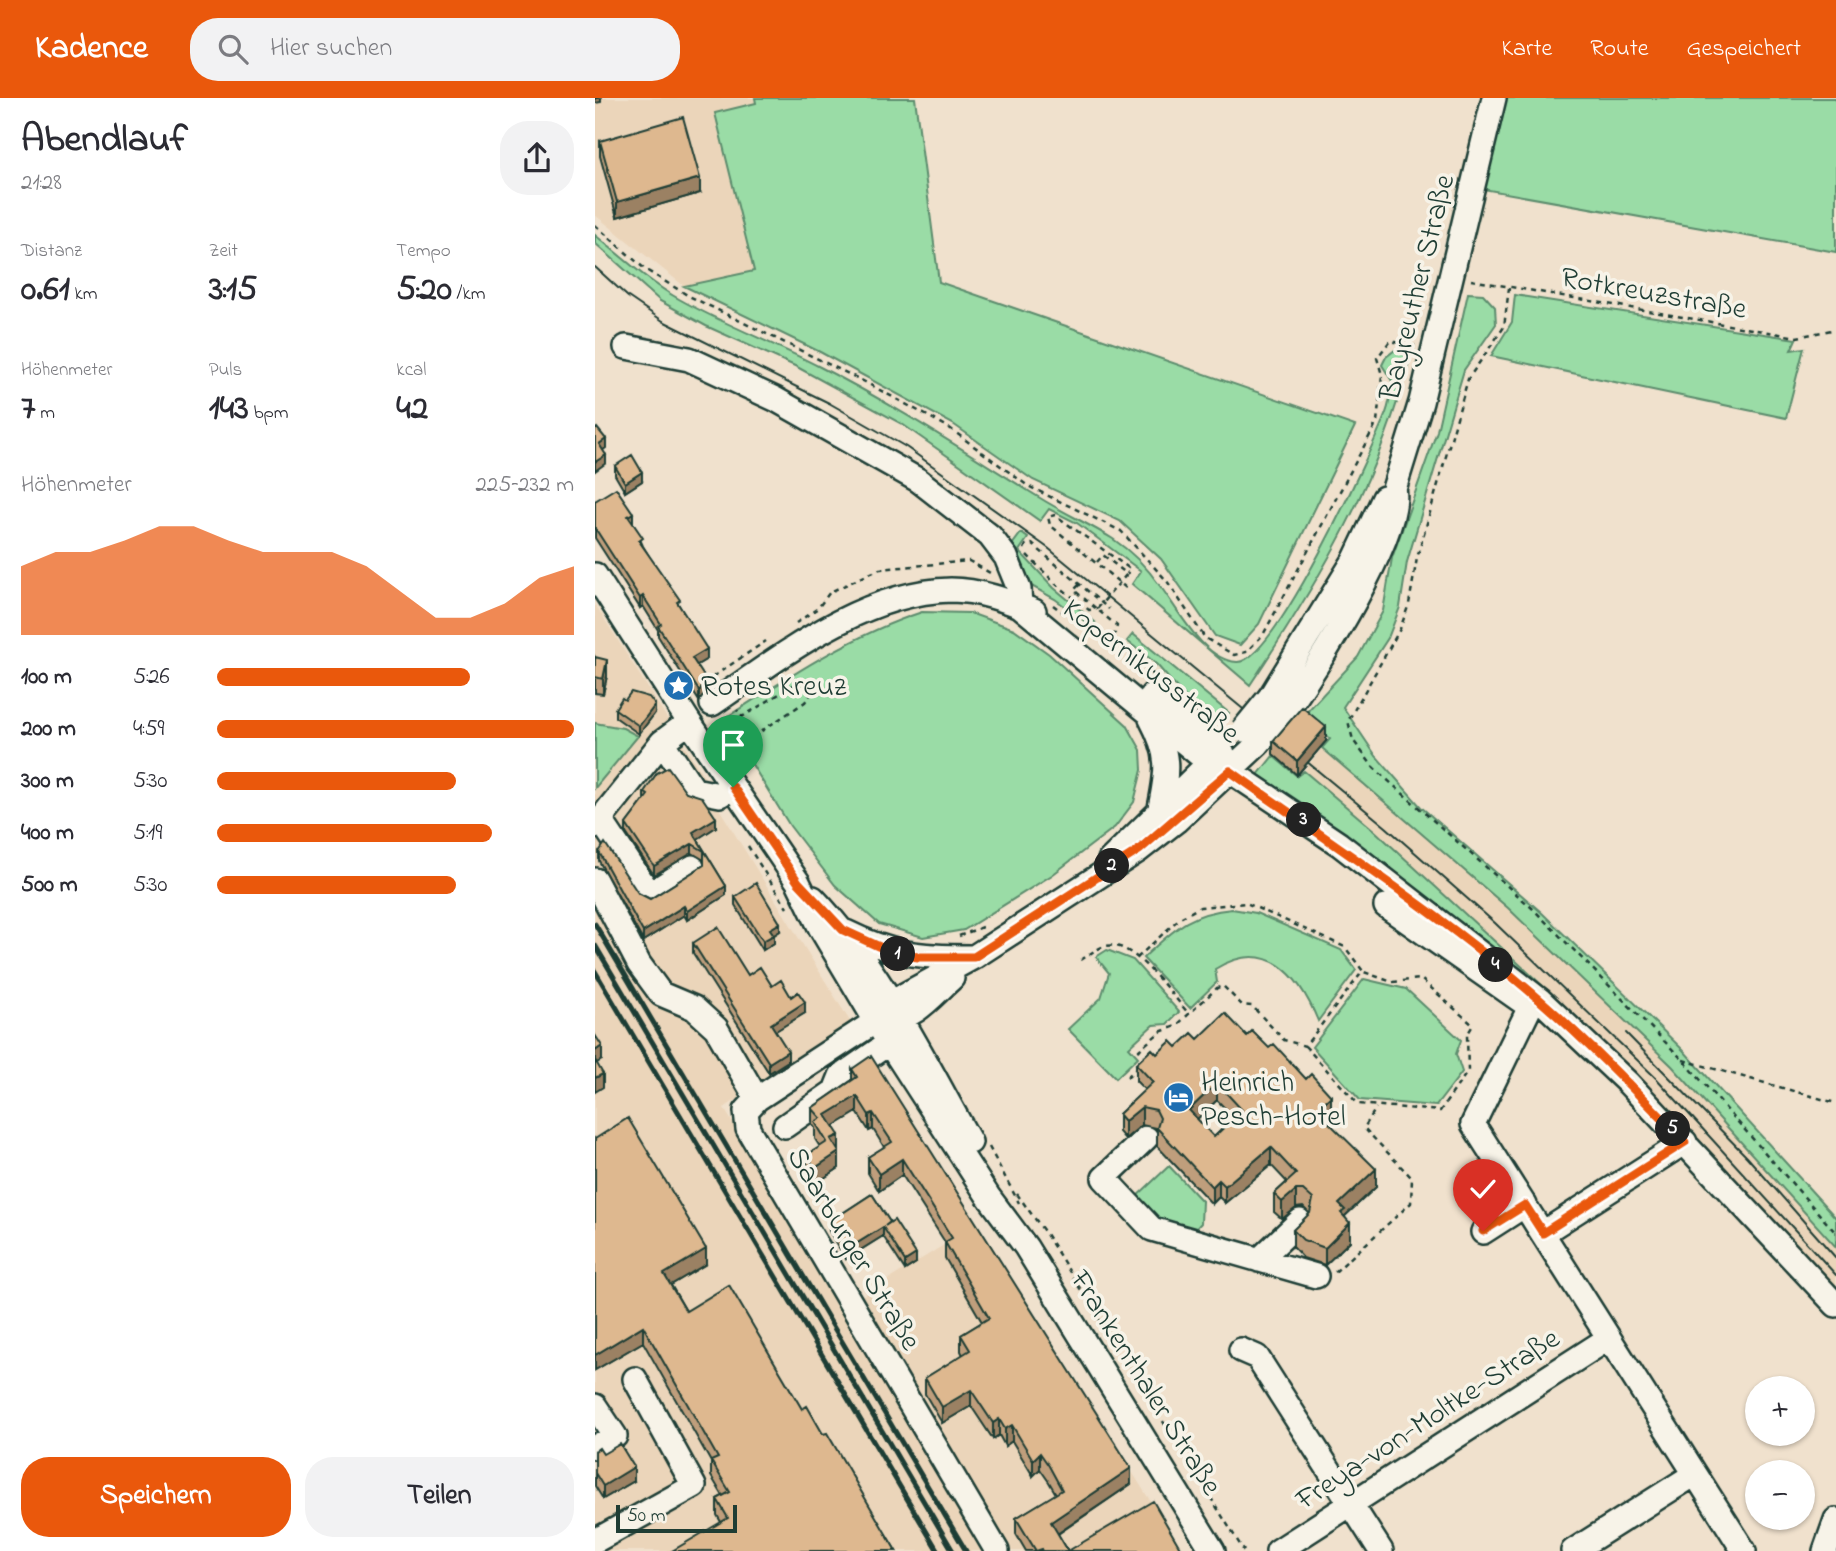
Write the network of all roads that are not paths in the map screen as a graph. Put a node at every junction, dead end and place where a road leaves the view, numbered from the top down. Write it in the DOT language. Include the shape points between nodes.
graph roads {
  1 [pos="1494,98"];
  2 [pos="626,347"];
  3 [pos="595,575"];
  4 [pos="1020,606"];
  5 [pos="725,708"];
  6 [pos="1147,710"];
  7 [pos="689,722"];
  8 [pos="663,742"];
  9 [pos="1220,761"];
  10 [pos="733,787"];
  11 [pos="1160,808"];
  12 [pos="598,822"];
  13 [pos="692,867"];
  14 [pos="1096,875"];
  15 [pos="595,880"];
  16 [pos="798,882"];
  17 [pos="1386,906"];
  18 [pos="843,930"];
  19 [pos="974,957"];
  20 [pos="889,1015"];
  21 [pos="890,1043"];
  22 [pos="757,1099"];
  23 [pos="785,1126"];
  24 [pos="1146,1138"];
  25 [pos="1685,1142"];
  26 [pos="1525,1205"];
  27 [pos="1300,1221"];
  28 [pos="1483,1231"];
  29 [pos="1543,1233"];
  30 [pos="1026,1247"];
  31 [pos="1259,1260"];
  32 [pos="1316,1276"];
  33 [pos="1836,1305"];
  34 [pos="1609,1338"];
  35 [pos="1241,1350"];
  36 [pos="635,1379"];
  37 [pos="595,1406"];
  38 [pos="595,1447"];
  39 [pos="1695,1474"];
  40 [pos="1351,1504"];
  41 [pos="1836,1520"];
  42 [pos="595,1541"];
  43 [pos="997,1551"];
  44 [pos="1213,1551"];
  45 [pos="1278,1551"];
  46 [pos="1381,1551"];
  47 [pos="1573,1551"];
  48 [pos="1744,1551"];
  49 [pos="1825,1551"];
  1 -- 9 [label="street, Bayreuther Straße, bridge" via="1394,489 1384,496 1279,704 1251,737"];
  2 -- 4 [label="street" via="689,359 775,399 918,480 990,536 1006,557 1019,589"];
  3 -- 7 [label="street, Frankenthaler Straße"];
  4 -- 5 [label="street, Kopernikusstraße" via="953,590 888,600 799,647"];
  4 -- 6 [label="street, Kopernikusstraße"];
  4 -- 9 [label="street, Kopernikusstraße" via="1043,614 1070,632"];
  6 -- 9 [label="street, Kopernikusstraße"];
  6 -- 11 [label="street" via="1168,765"];
  7 -- 8 [label="street"];
  7 -- 10 [label="street, Frankenthaler Straße"];
  8 -- 10 [label="street" via="694,790 720,795"];
  8 -- 12 [label="street"];
  9 -- 11 [label="street, Bayreuther Straße"];
  9 -- 14 [label="street, Bayreuther Straße" via="1139,850"];
  9 -- 25 [label="street" via="1339,844 1540,1000"];
  10 -- 16 [label="street, Frankenthaler Straße"];
  11 -- 14 [label="street, Bayreuther Straße"];
  12 -- 13 [label="street" via="650,894"];
  14 -- 19 [label="street, Bayreuther Straße"];
  15 -- 22 [label="street" via="639,964 661,994 694,1009 716,1028"];
  16 -- 18 [label="street, Frankenthaler Straße"];
  16 -- 20 [label="street, Frankenthaler Straße" via="820,927"];
  17 -- 26 [label="street" via="1530,1007 1473,1124"];
  18 -- 19 [label="street" via="893,953"];
  18 -- 20 [label="street, Frankenthaler Straße"];
  19 -- 20 [label="street, Bayreuther Straße"];
  20 -- 21 [label="street, Frankenthaler Straße"];
  20 -- 22 [label="street"];
  20 -- 30 [label="street, Frankenthaler Straße"];
  21 -- 23 [label="street" via="842,1076 835,1091"];
  21 -- 30 [label="street, Frankenthaler Straße"];
  22 -- 43 [label="street, Saarburger Straße" via="746,1111 748,1129"];
  24 -- 31 [label="street" via="1104,1178 1152,1229"];
  25 -- 29 [label="street"];
  25 -- 33 [label="street"];
  26 -- 28 [label="street"];
  26 -- 29 [label="street"];
  27 -- 31 [label="street"];
  29 -- 34 [label="street"];
  30 -- 44 [label="street, Frankenthaler Straße"];
  31 -- 32 [label="street"];
  34 -- 39 [label="street"];
  34 -- 40 [label="street, Freya-von-Moltke-Straße"];
  35 -- 40 [label="street" via="1257,1357"];
  36 -- 42 [label="street" via="694,1486"];
  37 -- 38 [label="street" via="615,1436"];
  39 -- 47 [label="street"];
  39 -- 48 [label="street"];
  40 -- 45 [label="street, Freya-von-Moltke-Straße"];
  40 -- 46 [label="street"];
  41 -- 49 [label="street"];
}
